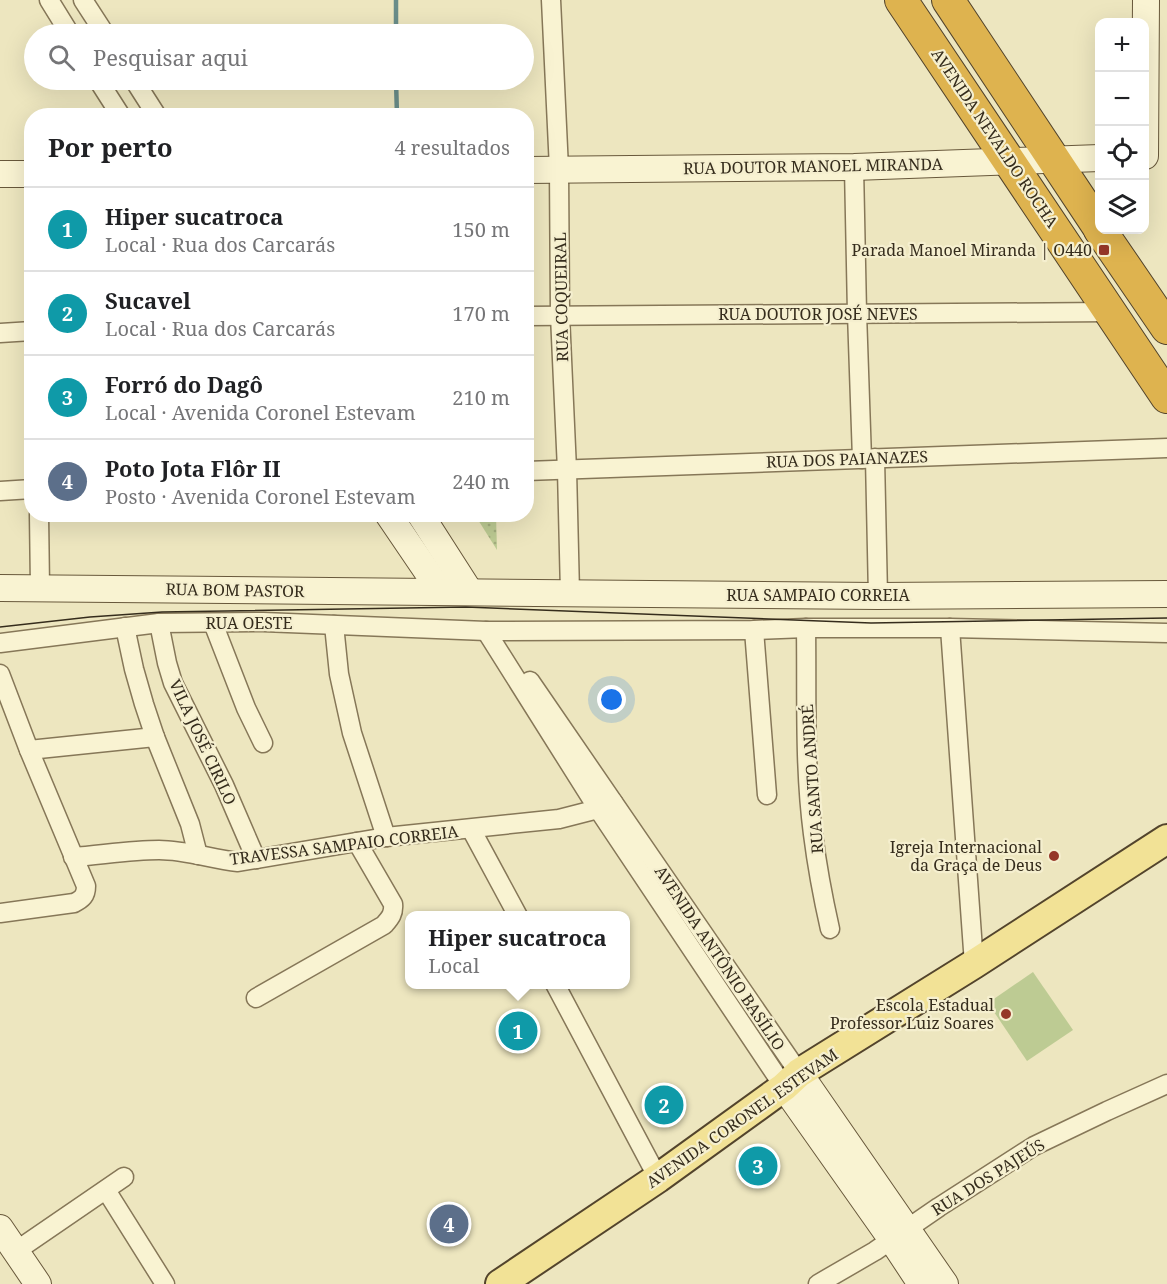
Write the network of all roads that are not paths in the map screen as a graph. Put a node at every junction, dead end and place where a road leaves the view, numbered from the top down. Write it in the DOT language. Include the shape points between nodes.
graph roads {
  1 [pos="49,0"];
  2 [pos="83,0"];
  3 [pos="551,0"];
  4 [pos="901,0"];
  5 [pos="948,0"];
  6 [pos="1146,0"];
  7 [pos="64,24"];
  8 [pos="99,24"];
  9 [pos="104,90"];
  10 [pos="140,90"];
  11 [pos="116,108"];
  12 [pos="152,108"];
  13 [pos="1152,156"];
  14 [pos="1095,158"];
  15 [pos="1053,159"];
  16 [pos="1011,162"];
  17 [pos="854,167"];
  18 [pos="559,169"];
  19 [pos="534,170"];
  20 [pos="0,174"];
  21 [pos="24,174"];
  22 [pos="1095,222"];
  23 [pos="1103,234"];
  24 [pos="1109,312"];
  25 [pos="856,313"];
  26 [pos="560,315"];
  27 [pos="534,316"];
  28 [pos="1167,328"];
  29 [pos="24,332"];
  30 [pos="0,333"];
  31 [pos="1167,397"];
  32 [pos="1167,448"];
  33 [pos="868,459"];
  34 [pos="567,470"];
  35 [pos="534,471"];
  36 [pos="24,489"];
  37 [pos="0,490"];
  38 [pos="39,522"];
  39 [pos="393,522"];
  40 [pos="425,522"];
  41 [pos="0,588"];
  42 [pos="40,588"];
  43 [pos="441,592"];
  44 [pos="470,592"];
  45 [pos="570,593"];
  46 [pos="1167,594"];
  47 [pos="878,596"];
  48 [pos="159,623"];
  49 [pos="213,623"];
  50 [pos="334,625"];
  51 [pos="125,627"];
  52 [pos="806,628"];
  53 [pos="950,628"];
  54 [pos="754,630"];
  55 [pos="492,631"];
  56 [pos="1167,633"];
  57 [pos="0,643"];
  58 [pos="0,674"];
  59 [pos="155,737"];
  60 [pos="263,743"];
  61 [pos="29,750"];
  62 [pos="767,795"];
  63 [pos="605,805"];
  64 [pos="471,829"];
  65 [pos="386,837"];
  66 [pos="1167,839"];
  67 [pos="357,842"];
  68 [pos="198,855"];
  69 [pos="73,857"];
  70 [pos="256,859"];
  71 [pos="516,911"];
  72 [pos="0,913"];
  73 [pos="830,929"];
  74 [pos="974,964"];
  75 [pos="558,989"];
  76 [pos="256,998"];
  77 [pos="791,1080"];
  78 [pos="1167,1084"];
  79 [pos="124,1177"];
  80 [pos="658,1178"];
  81 [pos="106,1190"];
  82 [pos="0,1228"];
  83 [pos="900,1234"];
  84 [pos="8,1254"];
  85 [pos="508,1282"];
  86 [pos="18,1284"];
  87 [pos="38,1284"];
  88 [pos="165,1284"];
  89 [pos="818,1284"];
  90 [pos="921,1284"];
  91 [pos="945,1284"];
  1 -- 7 [label="street"];
  2 -- 8 [label="street"];
  3 -- 18 [label="street, RUA COQUEIRAL"];
  4 -- 16 [label="highway, AVENIDA NEVALDO ROCHA"];
  5 -- 15 [label="highway"];
  6 -- 13 [label="main road"];
  9 -- 11 [label="street"];
  10 -- 12 [label="street"];
  14 -- 15 [label="main road, RUA DOUTOR MANOEL MIRANDA"];
  15 -- 16 [label="main road, RUA DOUTOR MANOEL MIRANDA"];
  15 -- 22 [label="highway"];
  16 -- 17 [label="main road, RUA DOUTOR MANOEL MIRANDA"];
  16 -- 24 [label="highway, AVENIDA NEVALDO ROCHA"];
  17 -- 18 [label="main road, RUA DOUTOR MANOEL MIRANDA"];
  17 -- 25 [label="street"];
  18 -- 19 [label="main road, RUA DOUTOR MANOEL MIRANDA"];
  18 -- 26 [label="street, RUA COQUEIRAL"];
  20 -- 21 [label="main road"];
  23 -- 28 [label="highway"];
  24 -- 25 [label="street, RUA DOUTOR JOSÉ NEVES"];
  24 -- 31 [label="highway, AVENIDA NEVALDO ROCHA"];
  25 -- 26 [label="street, RUA DOUTOR JOSÉ NEVES"];
  25 -- 33 [label="street"];
  26 -- 27 [label="street, RUA DOUTOR JOSÉ NEVES"];
  26 -- 34 [label="street, RUA COQUEIRAL"];
  29 -- 30 [label="street"];
  32 -- 33 [label="street, RUA DOS PAIANAZES"];
  33 -- 34 [label="street, RUA DOS PAIANAZES"];
  33 -- 47 [label="street"];
  34 -- 35 [label="street, RUA DOS PAIANAZES"];
  34 -- 45 [label="street, RUA COQUEIRAL"];
  36 -- 37 [label="street"];
  38 -- 42 [label="street"];
  39 -- 43 [label="main road"];
  40 -- 44 [label="main road"];
  41 -- 42 [label="main road, RUA BOM PASTOR"];
  42 -- 43 [label="main road, RUA BOM PASTOR"];
  43 -- 44 [label="main road, RUA BOM PASTOR"];
  44 -- 45 [label="main road, RUA SAMPAIO CORREIA"];
  45 -- 47 [label="main road, RUA SAMPAIO CORREIA"];
  46 -- 47 [label="main road, RUA SAMPAIO CORREIA"];
  48 -- 49 [label="street, RUA OESTE"];
  48 -- 51 [label="street, RUA OESTE"];
  48 -- 70 [label="street, VILA JOSÉ CIRILO" via="174,683"];
  49 -- 50 [label="street, RUA OESTE"];
  49 -- 60 [label="street"];
  50 -- 55 [label="street, RUA OESTE"];
  50 -- 65 [label="street" via="339,674 352,733"];
  51 -- 57 [label="street, RUA OESTE"];
  51 -- 59 [label="street"];
  52 -- 53 [label="street, RUA SAMPAIO CORREIA"];
  52 -- 54 [label="street, RUA SAMPAIO CORREIA"];
  52 -- 73 [label="street, RUA SANTO ANDRÉ" via="813,833"];
  53 -- 56 [label="street, RUA SAMPAIO CORREIA"];
  53 -- 74 [label="street"];
  54 -- 55 [label="street, RUA SAMPAIO CORREIA"];
  54 -- 62 [label="street"];
  55 -- 63 [label="street, AVENIDA ANTÔNIO BASÍLIO"];
  58 -- 61 [label="street"];
  59 -- 61 [label="street"];
  59 -- 68 [label="street" via="190,824"];
  61 -- 69 [label="street"];
  63 -- 64 [label="street, TRAVESSA SAMPAIO CORREIA" via="559,819"];
  63 -- 77 [label="street, AVENIDA ANTÔNIO BASÍLIO"];
  64 -- 65 [label="street, TRAVESSA SAMPAIO CORREIA"];
  64 -- 71 [label="street"];
  65 -- 67 [label="street, TRAVESSA SAMPAIO CORREIA"];
  66 -- 74 [label="main road, AVENIDA CORONEL ESTEVAM"];
  67 -- 70 [label="street, TRAVESSA SAMPAIO CORREIA"];
  67 -- 76 [label="street" via="393,904 392,916 384,925"];
  68 -- 69 [label="street, TRAVESSA SAMPAIO CORREIA" via="158,850"];
  68 -- 70 [label="street, TRAVESSA SAMPAIO CORREIA" via="238,862"];
  69 -- 72 [label="street" via="86,886 82,899"];
  74 -- 77 [label="main road, AVENIDA CORONEL ESTEVAM"];
  75 -- 80 [label="street"];
  77 -- 80 [label="main road, AVENIDA CORONEL ESTEVAM"];
  77 -- 83 [label="main road, AVENIDA ANTÔNIO BASÍLIO"];
  78 -- 83 [label="street, RUA DOS PAJEÚS" via="1034,1146"];
  79 -- 81 [label="street"];
  80 -- 85 [label="main road, AVENIDA CORONEL ESTEVAM"];
  81 -- 84 [label="street"];
  81 -- 88 [label="street"];
  82 -- 84 [label="main road"];
  83 -- 89 [label="street, RUA DOS PAJEÚS"];
  83 -- 90 [label="main road, AVENIDA ANTÔNIO BASÍLIO"];
  83 -- 91 [label="main road, AVENIDA ANTÔNIO BASÍLIO"];
  84 -- 86 [label="main road"];
  84 -- 87 [label="main road"];
}
